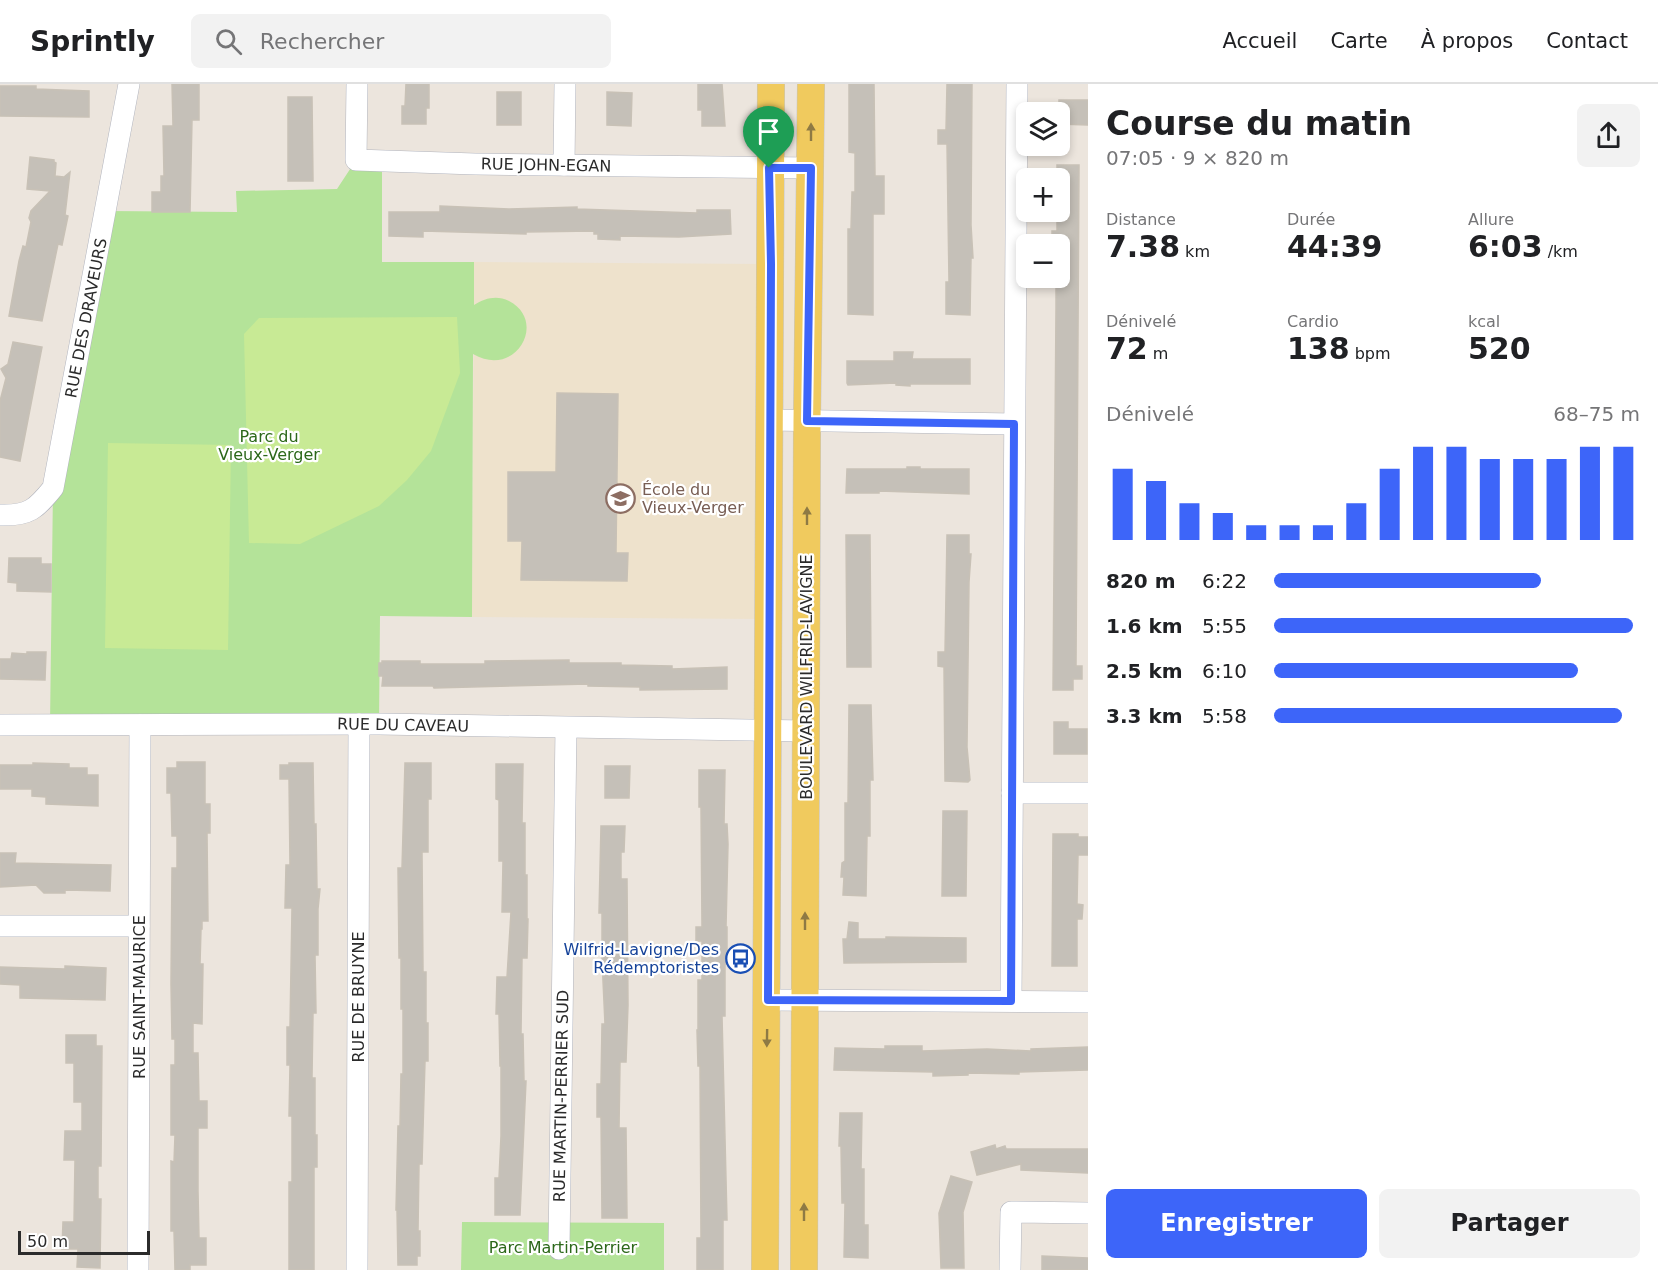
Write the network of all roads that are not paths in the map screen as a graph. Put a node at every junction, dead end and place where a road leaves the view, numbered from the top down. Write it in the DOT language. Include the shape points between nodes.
graph roads {
  1 [pos="129,84"];
  2 [pos="357,84"];
  3 [pos="565,84"];
  4 [pos="771,84"];
  5 [pos="811,84"];
  6 [pos="1017,84"];
  7 [pos="564,165"];
  8 [pos="769,168"];
  9 [pos="811,168"];
  10 [pos="770,420"];
  11 [pos="807,421"];
  12 [pos="1014,424"];
  13 [pos="0,515"];
  14 [pos="359,724"];
  15 [pos="0,725"];
  16 [pos="140,725"];
  17 [pos="566,729"];
  18 [pos="769,730"];
  19 [pos="805,731"];
  20 [pos="1012,793"];
  21 [pos="1088,793"];
  22 [pos="0,926"];
  23 [pos="139,926"];
  24 [pos="768,1000"];
  25 [pos="805,1000"];
  26 [pos="1011,1001"];
  27 [pos="1088,1002"];
  28 [pos="1088,1213"];
  29 [pos="559,1248"];
  30 [pos="138,1270"];
  31 [pos="357,1270"];
  32 [pos="765,1270"];
  33 [pos="804,1270"];
  34 [pos="1010,1270"];
  1 -- 13 [label="street, RUE DES DRAVEURS" via="53,488 37,508 15,516"];
  2 -- 7 [label="street, RUE JOHN-EGAN" via="356,160"];
  3 -- 7 [label="street"];
  4 -- 8 [label="main road"];
  9 -- 5 [label="main road, BOULEVARD WILFRID-LAVIGNE, one-way"];
  6 -- 12 [label="street"];
  7 -- 8 [label="street, RUE JOHN-EGAN"];
  8 -- 9 [label="street, RUE JOHN-EGAN"];
  8 -- 10 [label="main road"];
  9 -- 11 [label="main road, BOULEVARD WILFRID-LAVIGNE"];
  10 -- 11 [label="street"];
  10 -- 18 [label="main road"];
  11 -- 12 [label="street"];
  19 -- 11 [label="main road, BOULEVARD WILFRID-LAVIGNE, one-way"];
  12 -- 20 [label="street"];
  14 -- 16 [label="street, RUE DU CAVEAU"];
  14 -- 17 [label="street, RUE DU CAVEAU"];
  14 -- 31 [label="street, RUE DE BRUYNE"];
  15 -- 16 [label="street, RUE DU CAVEAU"];
  16 -- 23 [label="street, RUE SAINT-MAURICE"];
  17 -- 18 [label="street, RUE DU CAVEAU"];
  17 -- 29 [label="street, RUE MARTIN-PERRIER SUD"];
  18 -- 19 [label="street, RUE DU CAVEAU"];
  18 -- 24 [label="main road"];
  25 -- 19 [label="main road, BOULEVARD WILFRID-LAVIGNE, one-way"];
  20 -- 21 [label="street"];
  20 -- 26 [label="street"];
  22 -- 23 [label="street"];
  23 -- 30 [label="street, RUE SAINT-MAURICE"];
  24 -- 25 [label="street"];
  24 -- 32 [label="main road, one-way"];
  25 -- 26 [label="street"];
  33 -- 25 [label="main road, BOULEVARD WILFRID-LAVIGNE, one-way"];
  26 -- 27 [label="street"];
  28 -- 34 [label="street" via="1011,1212"];
}
